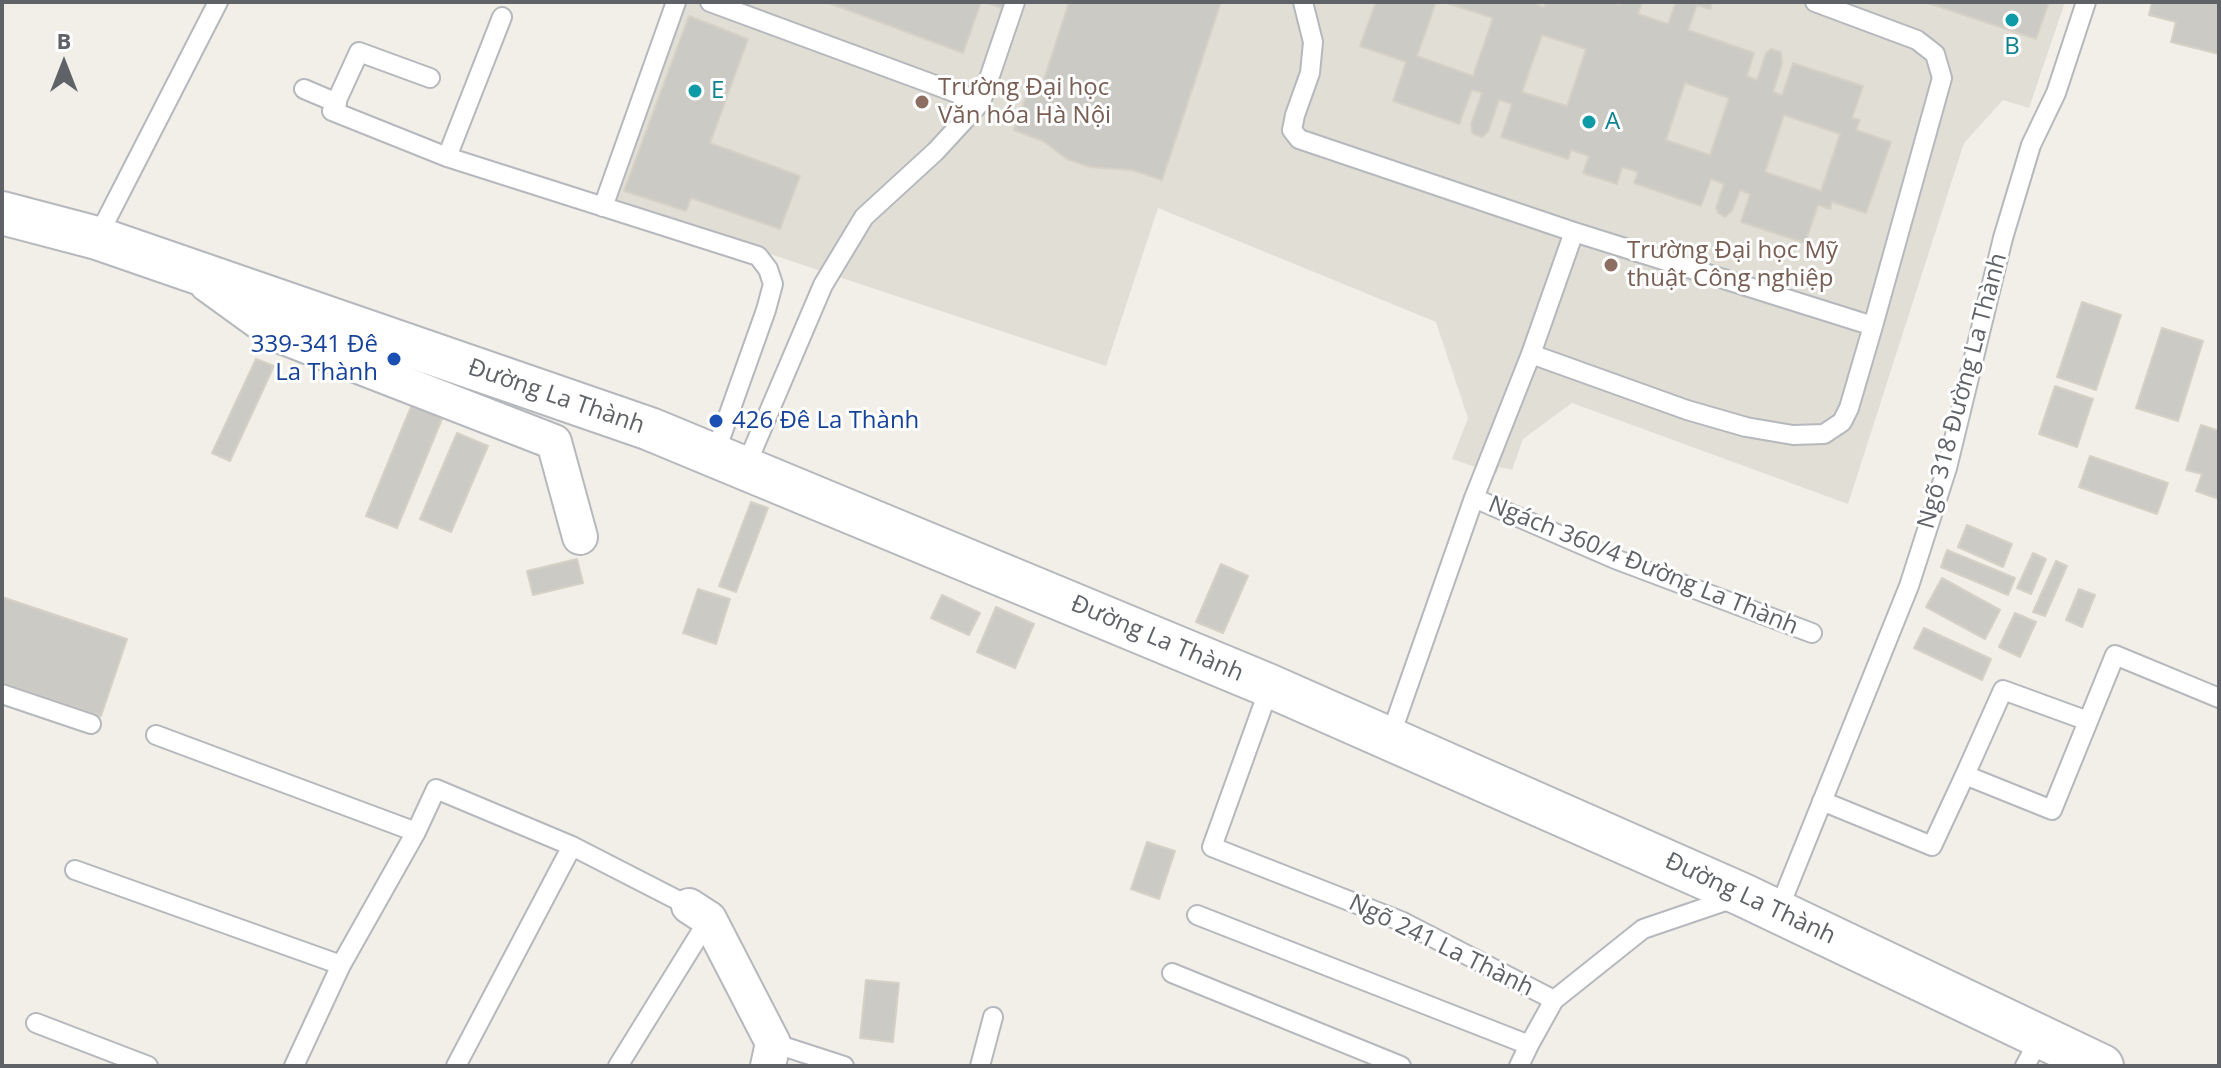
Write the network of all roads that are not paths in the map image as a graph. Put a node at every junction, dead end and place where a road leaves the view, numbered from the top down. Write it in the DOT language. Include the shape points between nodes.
graph roads {
  1 [pos="218,2"];
  2 [pos="676,2"];
  3 [pos="710,2"];
  4 [pos="1015,2"];
  5 [pos="1303,2"];
  6 [pos="1815,2"];
  7 [pos="2086,2"];
  8 [pos="502,17"];
  9 [pos="430,78"];
  10 [pos="304,89"];
  11 [pos="981,102"];
  12 [pos="337,103"];
  13 [pos="447,157"];
  14 [pos="603,207"];
  15 [pos="2,213"];
  16 [pos="1574,232"];
  17 [pos="97,238"];
  18 [pos="187,270"];
  19 [pos="1873,326"];
  20 [pos="1531,354"];
  21 [pos="730,462"];
  22 [pos="1474,498"];
  23 [pos="580,537"];
  24 [pos="1812,633"];
  25 [pos="1270,686"];
  26 [pos="2,694"];
  27 [pos="2219,698"];
  28 [pos="2088,721"];
  29 [pos="91,724"];
  30 [pos="156,735"];
  31 [pos="1389,740"];
  32 [pos="1965,775"];
  33 [pos="1822,801"];
  34 [pos="416,832"];
  35 [pos="572,846"];
  36 [pos="75,870"];
  37 [pos="1761,903"];
  38 [pos="699,912"];
  39 [pos="1197,915"];
  40 [pos="341,965"];
  41 [pos="1172,973"];
  42 [pos="1554,1000"];
  43 [pos="993,1017"];
  44 [pos="36,1023"];
  45 [pos="1529,1045"];
  46 [pos="2033,1051"];
  47 [pos="771,1054"];
  48 [pos="148,1066"];
  49 [pos="294,1066"];
  50 [pos="456,1066"];
  51 [pos="618,1066"];
  52 [pos="844,1066"];
  53 [pos="980,1066"];
  54 [pos="1401,1066"];
  55 [pos="1519,1066"];
  56 [pos="2102,1066"];
  1 -- 17 [label="lane"];
  2 -- 14 [label="lane"];
  3 -- 11 [label="lane"];
  4 -- 11 [label="lane"];
  5 -- 16 [label="lane" via="1313,42 1310,73 1292,130 1299,139"];
  6 -- 19 [label="lane" via="1917,40 1935,54 1942,78"];
  7 -- 33 [label="lane, Ngõ 318 Đường La Thành" via="2056,93 2031,145 1947,468 1909,586"];
  8 -- 13 [label="lane"];
  9 -- 12 [label="lane" via="359,52"];
  10 -- 12 [label="lane"];
  11 -- 21 [label="lane" via="864,217"];
  12 -- 13 [label="lane" via="332,111"];
  13 -- 14 [label="lane"];
  14 -- 21 [label="lane" via="758,256 768,269 773,284"];
  15 -- 17 [label="street, Đường La Thành"];
  16 -- 19 [label="lane"];
  16 -- 20 [label="lane"];
  17 -- 18 [label="street, Đường La Thành"];
  18 -- 21 [label="street, Đường La Thành" via="650,429"];
  18 -- 23 [label="street, Đường La Thành" via="276,334 554,442"];
  19 -- 20 [label="lane" via="1849,408 1842,422 1824,434 1746,427"];
  20 -- 22 [label="lane"];
  21 -- 25 [label="street, Đường La Thành"];
  22 -- 24 [label="lane, Ngách 360/4 Đường La Thành" via="1615,559"];
  22 -- 31 [label="lane"];
  25 -- 31 [label="street, Đường La Thành"];
  25 -- 42 [label="lane, Ngõ 241 La Thành" via="1212,847 1403,922"];
  26 -- 29 [label="lane"];
  27 -- 28 [label="lane" via="2115,655"];
  28 -- 32 [label="lane" via="2003,690"];
  28 -- 32 [label="lane" via="2052,810"];
  30 -- 34 [label="lane"];
  31 -- 37 [label="street, Đường La Thành"];
  32 -- 33 [label="lane" via="1932,846"];
  33 -- 37 [label="lane, Ngõ 318 Đường La Thành"];
  34 -- 35 [label="lane" via="436,789"];
  34 -- 40 [label="lane"];
  35 -- 38 [label="lane"];
  35 -- 50 [label="lane"];
  36 -- 40 [label="lane"];
  37 -- 42 [label="lane, Ngõ 241 La Thành" via="1643,929"];
  37 -- 46 [label="street, Đường La Thành"];
  38 -- 47 [label="street"];
  38 -- 51 [label="lane"];
  39 -- 45 [label="lane"];
  40 -- 49 [label="lane"];
  41 -- 54 [label="lane"];
  42 -- 45 [label="lane"];
  43 -- 53 [label="lane"];
  44 -- 48 [label="lane"];
  45 -- 55 [label="lane"];
  46 -- 56 [label="street, Đường La Thành"];
  47 -- 52 [label="lane"];
}
